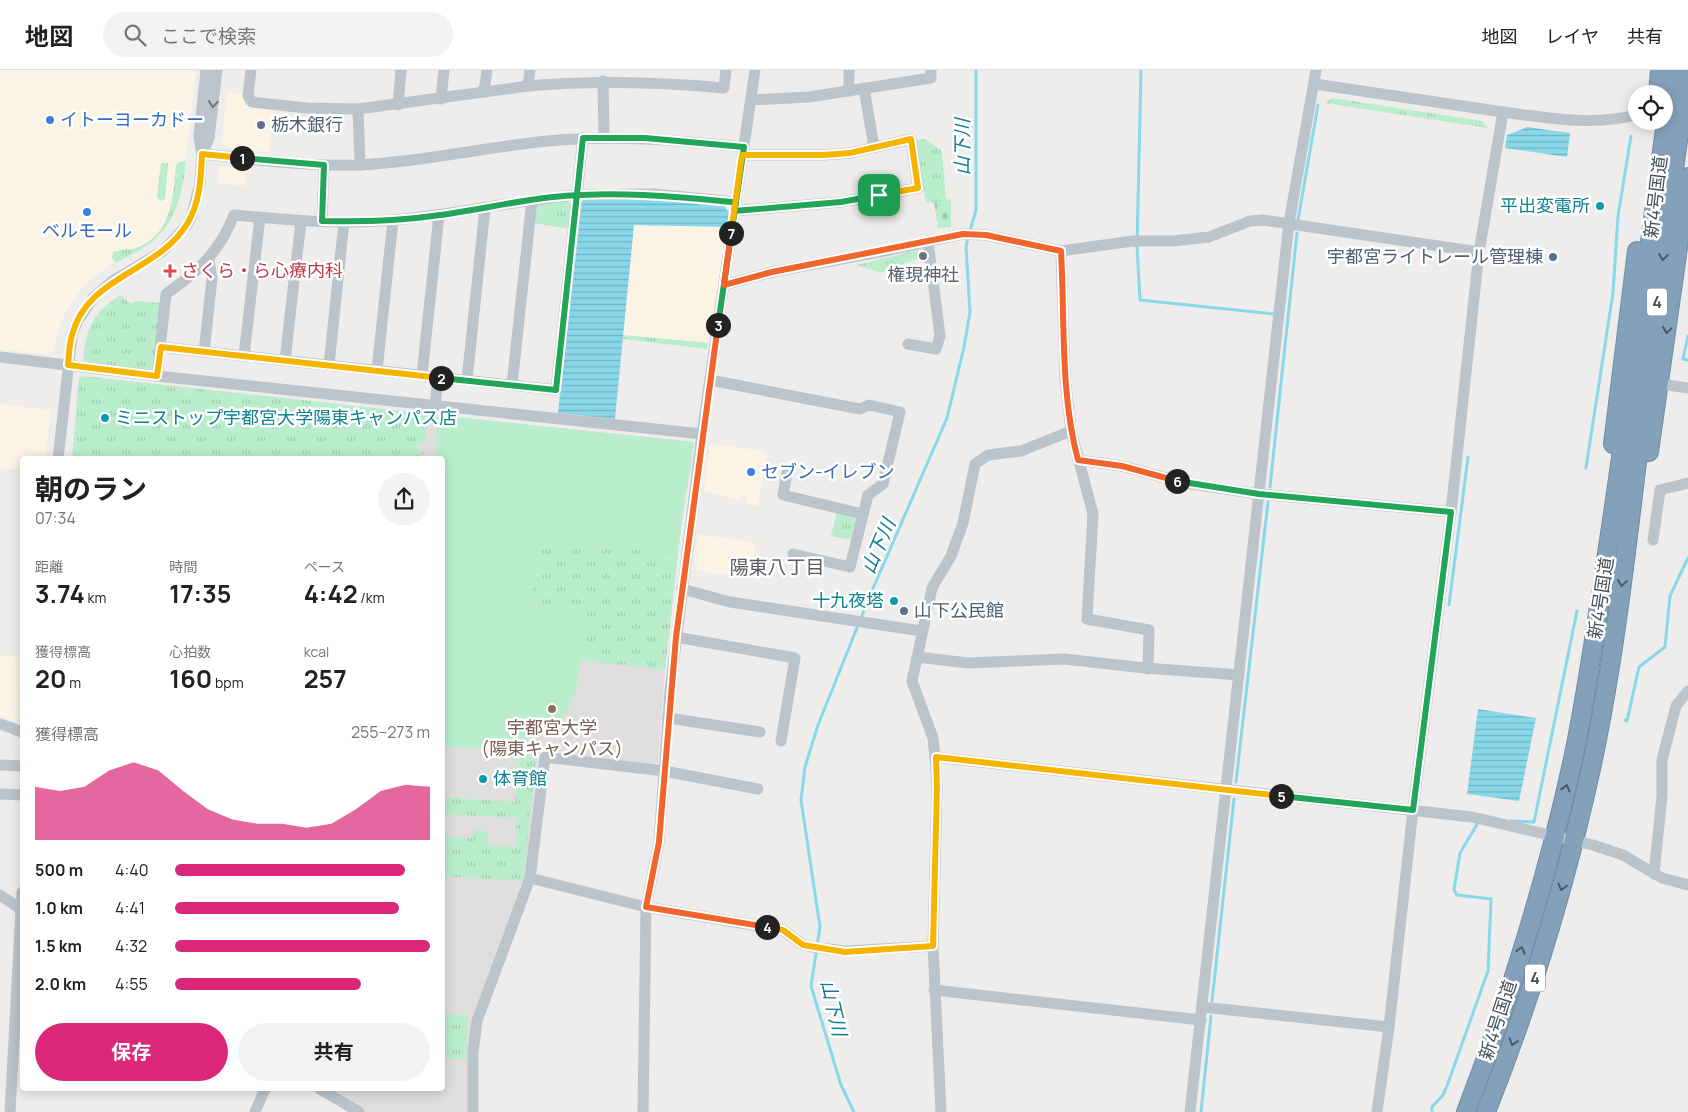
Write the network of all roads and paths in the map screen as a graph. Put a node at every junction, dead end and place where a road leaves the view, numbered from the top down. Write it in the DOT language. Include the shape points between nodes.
graph roads {
  1 [pos="206,70"];
  2 [pos="217,70"];
  3 [pos="251,70"];
  4 [pos="401,70"];
  5 [pos="444,70"];
  6 [pos="487,70"];
  7 [pos="530,70"];
  8 [pos="726,70"];
  9 [pos="755,70"];
  10 [pos="850,70"];
  11 [pos="931,70"];
  12 [pos="1316,70"];
  13 [pos="1660,70"];
  14 [pos="1673,70"];
  15 [pos="1688,70"];
  16 [pos="602,81"];
  17 [pos="1315,84"];
  18 [pos="1659,85"];
  19 [pos="528,86"];
  20 [pos="864,88"];
  21 [pos="849,91"];
  22 [pos="484,92"];
  23 [pos="440,99"];
  24 [pos="751,100"];
  25 [pos="398,105"];
  26 [pos="358,109"];
  27 [pos="1503,112"];
  28 [pos="1628,117"];
  29 [pos="1653,130"];
  30 [pos="604,137"];
  31 [pos="583,138"];
  32 [pos="874,147"];
  33 [pos="743,151"];
  34 [pos="202,154"];
  35 [pos="324,165"];
  36 [pos="360,165"];
  37 [pos="1688,177"];
  38 [pos="577,195"];
  39 [pos="532,200"];
  40 [pos="735,207"];
  41 [pos="486,208"];
  42 [pos="439,215"];
  43 [pos="260,217"];
  44 [pos="393,220"];
  45 [pos="300,221"];
  46 [pos="322,221"];
  47 [pos="344,222"];
  48 [pos="1285,222"];
  49 [pos="928,242"];
  50 [pos="1061,251"];
  51 [pos="1479,252"];
  52 [pos="209,260"];
  53 [pos="724,285"];
  54 [pos="908,344"];
  55 [pos="161,347"];
  56 [pos="204,352"];
  57 [pos="244,356"];
  58 [pos="0,357"];
  59 [pos="285,360"];
  60 [pos="68,365"];
  61 [pos="329,365"];
  62 [pos="377,370"];
  63 [pos="422,375"];
  64 [pos="157,376"];
  65 [pos="438,378"];
  66 [pos="467,380"];
  67 [pos="710,380"];
  68 [pos="1660,384"];
  69 [pos="512,385"];
  70 [pos="1688,388"];
  71 [pos="436,406"];
  72 [pos="1070,431"];
  73 [pos="702,434"];
  74 [pos="58,456"];
  75 [pos="1078,460"];
  76 [pos="787,473"];
  77 [pos="1688,484"];
  78 [pos="1259,494"];
  79 [pos="1451,512"];
  80 [pos="864,514"];
  81 [pos="1610,532"];
  82 [pos="1629,535"];
  83 [pos="1653,540"];
  84 [pos="793,554"];
  85 [pos="682,589"];
  86 [pos="922,631"];
  87 [pos="676,637"];
  88 [pos="917,657"];
  89 [pos="1148,668"];
  90 [pos="1239,675"];
  91 [pos="1688,691"];
  92 [pos="668,718"];
  93 [pos="0,724"];
  94 [pos="20,731"];
  95 [pos="760,732"];
  96 [pos="781,741"];
  97 [pos="936,757"];
  98 [pos="0,765"];
  99 [pos="20,766"];
  100 [pos="664,771"];
  101 [pos="758,789"];
  102 [pos="1226,790"];
  103 [pos="0,794"];
  104 [pos="20,795"];
  105 [pos="1413,810"];
  106 [pos="1554,835"];
  107 [pos="1574,840"];
  108 [pos="1654,874"];
  109 [pos="530,878"];
  110 [pos="1688,885"];
  111 [pos="0,895"];
  112 [pos="646,907"];
  113 [pos="20,909"];
  114 [pos="20,944"];
  115 [pos="933,946"];
  116 [pos="934,990"];
  117 [pos="1202,1007"];
  118 [pos="1201,1020"];
  119 [pos="1389,1027"];
  120 [pos="264,1091"];
  121 [pos="323,1091"];
  122 [pos="10,1112"];
  123 [pos="255,1112"];
  124 [pos="359,1112"];
  125 [pos="473,1112"];
  126 [pos="643,1112"];
  127 [pos="941,1112"];
  128 [pos="1190,1112"];
  129 [pos="1377,1112"];
  130 [pos="1466,1112"];
  131 [pos="1486,1112"];
  1 -- 34 [label="street" via="199,137"];
  2 -- 34 [label="street, one-way" via="209,138"];
  3 -- 26 [label="street" via="248,96 252,102"];
  4 -- 25 [label="street"];
  5 -- 23 [label="street"];
  6 -- 22 [label="street"];
  7 -- 19 [label="street"];
  8 -- 16 [label="street" via="724,88"];
  9 -- 24 [label="street"];
  10 -- 21 [label="street"];
  11 -- 20 [label="street" via="931,78"];
  12 -- 17 [label="street"];
  13 -- 18 [label="highway"];
  14 -- 81 [label="highway, 新4号国道 / 4"];
  15 -- 82 [label="highway, 新4号国道 / 4, one-way"];
  16 -- 19 [label="street"];
  16 -- 30 [label="street"];
  17 -- 27 [label="street"];
  17 -- 48 [label="street"];
  19 -- 22 [label="street"];
  20 -- 21 [label="street"];
  20 -- 32 [label="street"];
  21 -- 24 [label="street"];
  22 -- 23 [label="street"];
  23 -- 25 [label="street"];
  24 -- 33 [label="street"];
  25 -- 26 [label="street"];
  26 -- 36 [label="street"];
  27 -- 28 [label="street" via="1583,122"];
  27 -- 51 [label="street"];
  29 -- 81 [label="highway" via="1616,415 1610,475"];
  30 -- 31 [label="street"];
  30 -- 33 [label="street" via="689,141"];
  31 -- 36 [label="street"];
  31 -- 38 [label="street"];
  32 -- 33 [label="street" via="823,155"];
  32 -- 40 [label="street" via="911,139 918,188 841,202"];
  33 -- 40 [label="street"];
  34 -- 35 [label="street"];
  34 -- 60 [label="street" via="198,194 187,225 163,251 111,282 94,297 76,322"];
  35 -- 36 [label="street"];
  35 -- 46 [label="street"];
  37 -- 68 [label="highway, one-way"];
  38 -- 39 [label="street"];
  38 -- 40 [label="street" via="654,194"];
  38 -- 69 [label="street" via="556,390"];
  39 -- 41 [label="street"];
  39 -- 69 [label="street"];
  40 -- 53 [label="street"];
  41 -- 42 [label="street"];
  41 -- 66 [label="street"];
  42 -- 44 [label="street"];
  42 -- 63 [label="street"];
  43 -- 45 [label="street"];
  43 -- 52 [label="street" via="234,215 227,234"];
  43 -- 57 [label="street"];
  44 -- 47 [label="street"];
  44 -- 62 [label="street"];
  45 -- 46 [label="street"];
  45 -- 59 [label="street"];
  46 -- 47 [label="street"];
  47 -- 61 [label="street"];
  48 -- 50 [label="street" via="1250,222 1209,237"];
  48 -- 51 [label="street"];
  48 -- 78 [label="street"];
  49 -- 50 [label="street" via="963,234 978,235"];
  49 -- 53 [label="street" via="772,272"];
  49 -- 54 [label="street" via="940,336 936,349"];
  50 -- 72 [label="street"];
  51 -- 79 [label="street"];
  52 -- 55 [label="street" via="166,294"];
  52 -- 56 [label="street" via="212,279"];
  53 -- 67 [label="street"];
  55 -- 56 [label="street"];
  55 -- 64 [label="street"];
  56 -- 57 [label="street"];
  57 -- 59 [label="street"];
  58 -- 60 [label="street"];
  59 -- 61 [label="street"];
  60 -- 64 [label="street"];
  60 -- 74 [label="street"];
  61 -- 62 [label="street"];
  62 -- 63 [label="street"];
  63 -- 65 [label="street"];
  64 -- 71 [label="street"];
  65 -- 66 [label="street"];
  65 -- 71 [label="street"];
  66 -- 69 [label="street"];
  67 -- 73 [label="street"];
  67 -- 80 [label="street" via="860,409 869,405 900,412 883,484 868,495"];
  68 -- 70 [label="street"];
  68 -- 82 [label="highway" via="1640,499"];
  71 -- 73 [label="street"];
  72 -- 75 [label="street"];
  72 -- 86 [label="street" via="1021,451 988,455 975,464 963,523 932,588"];
  73 -- 85 [label="street"];
  75 -- 78 [label="street" via="1122,466 1185,483"];
  75 -- 89 [label="street" via="1093,514 1087,620 1149,630"];
  76 -- 80 [label="street" via="783,495"];
  77 -- 83 [label="street" via="1660,490"];
  78 -- 79 [label="street"];
  78 -- 90 [label="street"];
  79 -- 105 [label="street"];
  80 -- 84 [label="street" via="850,567"];
  106 -- 81 [label="highway, 新4号国道 / 4, one-way" via="1573,759"];
  82 -- 107 [label="highway, 新4号国道 / 4, one-way" via="1609,677"];
  85 -- 86 [label="street" via="730,602"];
  85 -- 87 [label="street"];
  86 -- 88 [label="street"];
  87 -- 92 [label="street"];
  87 -- 96 [label="street" via="795,658"];
  88 -- 89 [label="street" via="968,663 1064,659"];
  88 -- 97 [label="street" via="912,681 933,738"];
  89 -- 90 [label="street"];
  90 -- 102 [label="street"];
  91 -- 108 [label="street" via="1676,706 1662,760 1662,796"];
  92 -- 95 [label="street"];
  92 -- 100 [label="street"];
  93 -- 94 [label="street"];
  97 -- 102 [label="street"];
  97 -- 115 [label="street"];
  98 -- 99 [label="street"];
  100 -- 101 [label="street"];
  100 -- 109 [label="street" via="545,757"];
  100 -- 112 [label="street" via="659,842"];
  102 -- 105 [label="street"];
  102 -- 117 [label="street"];
  103 -- 104 [label="street"];
  105 -- 106 [label="street" via="1472,817"];
  105 -- 119 [label="street"];
  106 -- 107 [label="street"];
  130 -- 106 [label="highway, 新4号国道 / 4, one-way" via="1509,989"];
  107 -- 108 [label="street" via="1622,855"];
  107 -- 131 [label="highway, 新4号国道 / 4, one-way" via="1529,998"];
  108 -- 110 [label="street"];
  109 -- 112 [label="street"];
  109 -- 125 [label="street" via="477,1021 473,1052"];
  111 -- 113 [label="street"];
  112 -- 115 [label="street" via="783,930 803,945 839,951"];
  112 -- 126 [label="street"];
  114 -- 122 [label="street"];
  115 -- 116 [label="street"];
  116 -- 118 [label="street"];
  116 -- 127 [label="street"];
  117 -- 118 [label="street"];
  117 -- 119 [label="street"];
  118 -- 128 [label="street"];
  119 -- 129 [label="street"];
  120 -- 123 [label="street"];
  121 -- 124 [label="street"];
}
